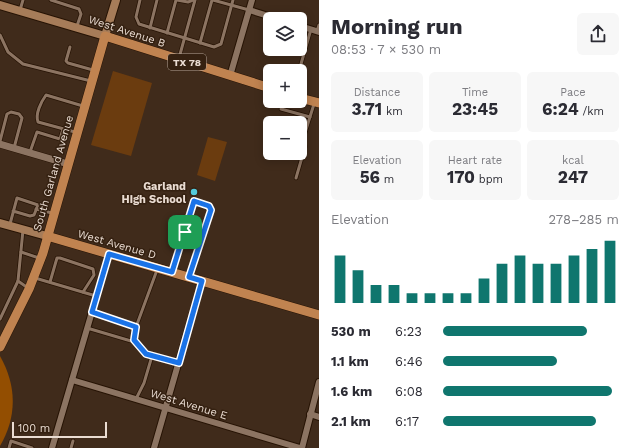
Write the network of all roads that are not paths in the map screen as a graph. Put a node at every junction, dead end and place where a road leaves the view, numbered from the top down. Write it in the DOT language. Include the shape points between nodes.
graph roads {
  1 [pos="23,0"];
  2 [pos="51,0"];
  3 [pos="116,0"];
  4 [pos="140,0"];
  5 [pos="158,0"];
  6 [pos="177,0"];
  7 [pos="194,0"];
  8 [pos="213,0"];
  9 [pos="233,0"];
  10 [pos="252,0"];
  11 [pos="231,5"];
  12 [pos="0,7"];
  13 [pos="20,10"];
  14 [pos="249,10"];
  15 [pos="263,14"];
  16 [pos="307,27"];
  17 [pos="77,28"];
  18 [pos="150,28"];
  19 [pos="317,29"];
  20 [pos="167,33"];
  21 [pos="0,35"];
  22 [pos="105,36"];
  23 [pos="184,38"];
  24 [pos="200,43"];
  25 [pos="70,47"];
  26 [pos="178,60"];
  27 [pos="302,64"];
  28 [pos="95,70"];
  29 [pos="230,76"];
  30 [pos="92,81"];
  31 [pos="263,86"];
  32 [pos="316,103"];
  33 [pos="84,107"];
  34 [pos="281,109"];
  35 [pos="310,117"];
  36 [pos="63,129"];
  37 [pos="77,132"];
  38 [pos="0,143"];
  39 [pos="14,148"];
  40 [pos="30,153"];
  41 [pos="68,164"];
  42 [pos="296,178"];
  43 [pos="36,209"];
  44 [pos="14,211"];
  45 [pos="54,214"];
  46 [pos="0,223"];
  47 [pos="9,226"];
  48 [pos="23,230"];
  49 [pos="47,236"];
  50 [pos="21,252"];
  51 [pos="109,254"];
  52 [pos="40,259"];
  53 [pos="158,267"];
  54 [pos="172,272"];
  55 [pos="189,277"];
  56 [pos="34,278"];
  57 [pos="18,281"];
  58 [pos="202,281"];
  59 [pos="50,282"];
  60 [pos="29,289"];
  61 [pos="83,292"];
  62 [pos="96,296"];
  63 [pos="92,312"];
  64 [pos="319,315"];
  65 [pos="0,319"];
  66 [pos="136,327"];
  67 [pos="87,328"];
  68 [pos="3,339"];
  69 [pos="134,340"];
  70 [pos="152,356"];
  71 [pos="179,363"];
  72 [pos="72,380"];
  73 [pos="319,382"];
  74 [pos="136,399"];
  75 [pos="165,407"];
  76 [pos="310,414"];
  77 [pos="319,417"];
  78 [pos="74,441"];
  79 [pos="9,448"];
  80 [pos="32,448"];
  81 [pos="52,448"];
  82 [pos="71,448"];
  83 [pos="154,448"];
  84 [pos="301,448"];
  1 -- 13 [label="lane"];
  2 -- 17 [label="lane" via="81,11"];
  3 -- 22 [label="main road, South Garland Avenue"];
  4 -- 18 [label="lane" via="136,21"];
  5 -- 18 [label="lane"];
  6 -- 7 [label="lane"];
  6 -- 20 [label="lane"];
  7 -- 23 [label="lane"];
  8 -- 11 [label="lane"];
  8 -- 24 [label="lane"];
  9 -- 11 [label="lane"];
  10 -- 14 [label="street"];
  11 -- 14 [label="lane"];
  11 -- 24 [label="lane" via="221,44 214,47"];
  12 -- 13 [label="main road, West Avenue B / TX 78"];
  13 -- 17 [label="main road, West Avenue B / TX 78"];
  14 -- 15 [label="street"];
  14 -- 29 [label="street"];
  16 -- 19 [label="street"];
  17 -- 22 [label="main road, West Avenue B / TX 78"];
  18 -- 20 [label="lane"];
  19 -- 27 [label="lane"];
  20 -- 23 [label="lane"];
  21 -- 30 [label="lane" via="8,52 23,64"];
  22 -- 26 [label="main road, West Avenue B / TX 78"];
  22 -- 28 [label="main road, South Garland Avenue"];
  23 -- 24 [label="lane"];
  23 -- 26 [label="lane"];
  25 -- 28 [label="lane" via="66,61 68,63"];
  26 -- 29 [label="main road, West Avenue B / TX 78"];
  28 -- 30 [label="main road, South Garland Avenue"];
  29 -- 31 [label="main road, West Avenue B / TX 78"];
  30 -- 33 [label="main road, South Garland Avenue"];
  32 -- 35 [label="lane"];
  33 -- 36 [label="lane" via="46,95 41,101 38,122"];
  33 -- 37 [label="main road, South Garland Avenue"];
  34 -- 35 [label="lane"];
  35 -- 42 [label="lane"];
  36 -- 37 [label="lane"];
  36 -- 40 [label="lane" via="60,139 37,132"];
  37 -- 41 [label="main road, South Garland Avenue"];
  38 -- 39 [label="street"];
  38 -- 39 [label="lane" via="7,114 19,114 22,118"];
  39 -- 40 [label="street"];
  40 -- 41 [label="street"];
  41 -- 45 [label="main road, South Garland Avenue"];
  43 -- 44 [label="lane" via="34,215 30,216"];
  43 -- 44 [label="lane" via="38,205 17,198"];
  43 -- 45 [label="lane"];
  44 -- 47 [label="lane"];
  45 -- 49 [label="main road, South Garland Avenue"];
  46 -- 47 [label="main road, West Avenue D"];
  47 -- 48 [label="main road, West Avenue D"];
  48 -- 49 [label="main road, West Avenue D"];
  48 -- 50 [label="lane"];
  49 -- 51 [label="main road, West Avenue D"];
  49 -- 52 [label="main road, South Garland Avenue"];
  50 -- 52 [label="lane"];
  50 -- 57 [label="lane"];
  51 -- 53 [label="main road, West Avenue D"];
  51 -- 62 [label="street"];
  52 -- 56 [label="main road, South Garland Avenue"];
  53 -- 54 [label="main road, West Avenue D"];
  53 -- 66 [label="lane"];
  54 -- 55 [label="main road, West Avenue D"];
  54 -- 55 [label="lane" via="194,201 209,206 211,210"];
  55 -- 58 [label="main road, West Avenue D"];
  56 -- 59 [label="lane"];
  56 -- 60 [label="main road, South Garland Avenue"];
  57 -- 60 [label="lane"];
  57 -- 65 [label="lane"];
  58 -- 64 [label="main road, West Avenue D"];
  58 -- 71 [label="street"];
  59 -- 61 [label="lane"];
  59 -- 61 [label="lane" via="57,258 88,266 93,268 94,275"];
  60 -- 68 [label="main road, South Garland Avenue"];
  61 -- 62 [label="lane"];
  62 -- 63 [label="street"];
  63 -- 66 [label="lane"];
  63 -- 67 [label="street"];
  66 -- 69 [label="lane"];
  67 -- 69 [label="lane"];
  67 -- 72 [label="street"];
  69 -- 70 [label="lane" via="146,354"];
  70 -- 71 [label="lane"];
  70 -- 74 [label="lane"];
  71 -- 75 [label="street"];
  72 -- 74 [label="street, West Avenue E"];
  72 -- 81 [label="street"];
  73 -- 76 [label="street"];
  74 -- 75 [label="street, West Avenue E"];
  75 -- 83 [label="street"];
  75 -- 84 [label="street, West Avenue E"];
  76 -- 77 [label="street"];
  76 -- 84 [label="street"];
  78 -- 82 [label="lane"];
  79 -- 80 [label="lane" via="11,441"];
}
